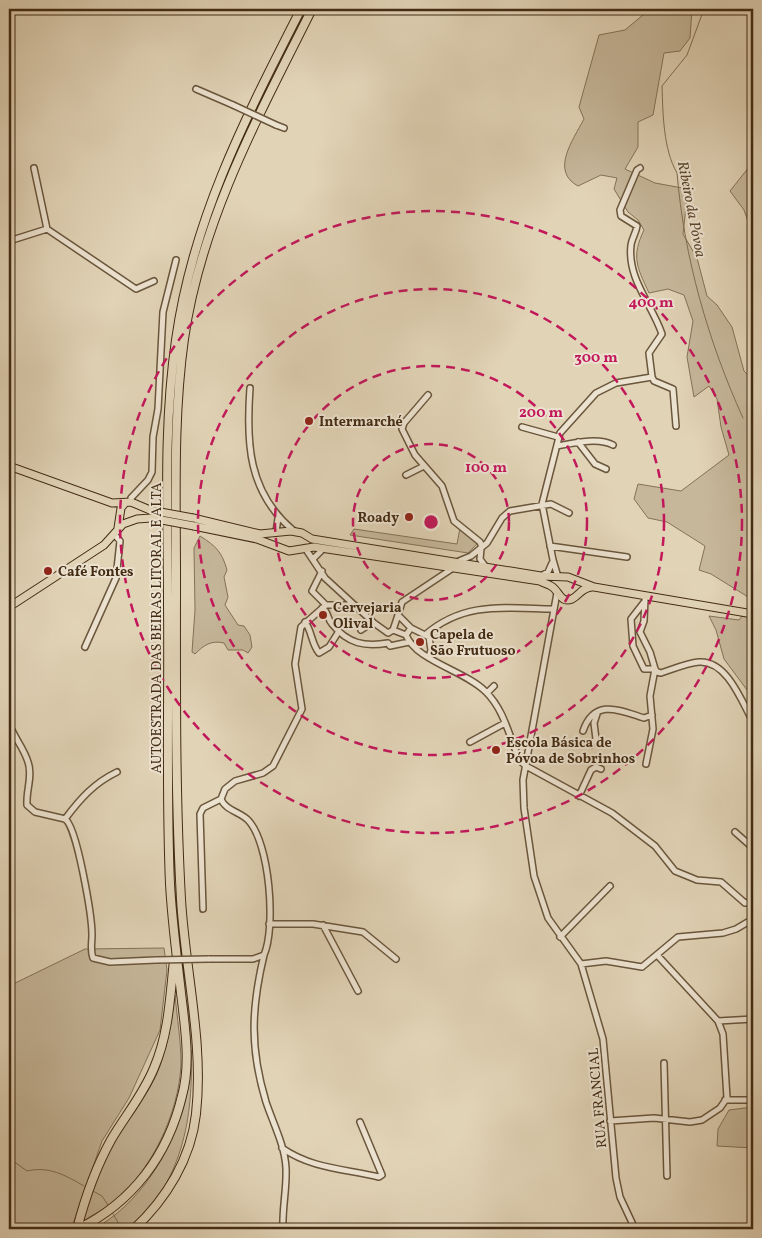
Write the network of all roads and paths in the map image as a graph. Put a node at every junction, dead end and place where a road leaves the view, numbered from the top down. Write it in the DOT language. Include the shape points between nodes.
graph roads {
  1 [pos="301,9"];
  2 [pos="312,9"];
  3 [pos="196,89"];
  4 [pos="284,128"];
  5 [pos="34,168"];
  6 [pos="640,168"];
  7 [pos="46,229"];
  8 [pos="9,241"];
  9 [pos="176,260"];
  10 [pos="154,280"];
  11 [pos="652,377"];
  12 [pos="250,388"];
  13 [pos="428,395"];
  14 [pos="676,426"];
  15 [pos="522,428"];
  16 [pos="558,438"];
  17 [pos="578,442"];
  18 [pos="613,445"];
  19 [pos="558,446"];
  20 [pos="9,466"];
  21 [pos="424,466"];
  22 [pos="606,470"];
  23 [pos="406,475"];
  24 [pos="131,503"];
  25 [pos="112,504"];
  26 [pos="542,504"];
  27 [pos="120,512"];
  28 [pos="570,513"];
  29 [pos="150,514"];
  30 [pos="278,518"];
  31 [pos="133,520"];
  32 [pos="194,522"];
  33 [pos="115,532"];
  34 [pos="296,532"];
  35 [pos="275,533"];
  36 [pos="306,536"];
  37 [pos="274,545"];
  38 [pos="550,546"];
  39 [pos="482,547"];
  40 [pos="305,548"];
  41 [pos="324,548"];
  42 [pos="627,557"];
  43 [pos="313,559"];
  44 [pos="552,560"];
  45 [pos="458,562"];
  46 [pos="434,565"];
  47 [pos="486,566"];
  48 [pos="453,568"];
  49 [pos="322,571"];
  50 [pos="541,576"];
  51 [pos="561,577"];
  52 [pos="436,579"];
  53 [pos="575,580"];
  54 [pos="594,587"];
  55 [pos="556,591"];
  56 [pos="578,593"];
  57 [pos="645,599"];
  58 [pos="565,600"];
  59 [pos="324,606"];
  60 [pos="9,607"];
  61 [pos="358,608"];
  62 [pos="553,609"];
  63 [pos="753,614"];
  64 [pos="398,615"];
  65 [pos="373,622"];
  66 [pos="303,623"];
  67 [pos="411,628"];
  68 [pos="361,630"];
  69 [pos="339,631"];
  70 [pos="390,632"];
  71 [pos="406,635"];
  72 [pos="425,635"];
  73 [pos="409,642"];
  74 [pos="388,643"];
  75 [pos="85,646"];
  76 [pos="429,658"];
  77 [pos="655,669"];
  78 [pos="494,686"];
  79 [pos="487,693"];
  80 [pos="598,713"];
  81 [pos="652,715"];
  82 [pos="753,722"];
  83 [pos="506,724"];
  84 [pos="9,725"];
  85 [pos="583,731"];
  86 [pos="470,742"];
  87 [pos="591,745"];
  88 [pos="527,759"];
  89 [pos="520,760"];
  90 [pos="646,764"];
  91 [pos="526,766"];
  92 [pos="601,768"];
  93 [pos="117,772"];
  94 [pos="524,776"];
  95 [pos="579,796"];
  96 [pos="221,798"];
  97 [pos="64,819"];
  98 [pos="736,832"];
  99 [pos="753,848"];
  100 [pos="610,886"];
  101 [pos="753,902"];
  102 [pos="203,909"];
  103 [pos="753,919"];
  104 [pos="269,924"];
  105 [pos="323,925"];
  106 [pos="560,937"];
  107 [pos="175,946"];
  108 [pos="264,955"];
  109 [pos="658,956"];
  110 [pos="396,959"];
  111 [pos="581,964"];
  112 [pos="358,991"];
  113 [pos="753,1019"];
  114 [pos="718,1021"];
  115 [pos="664,1063"];
  116 [pos="725,1100"];
  117 [pos="753,1100"];
  118 [pos="666,1120"];
  119 [pos="610,1121"];
  120 [pos="360,1122"];
  121 [pos="282,1148"];
  122 [pos="667,1176"];
  123 [pos="78,1229"];
  124 [pos="134,1229"];
  125 [pos="283,1229"];
  126 [pos="635,1229"];
  1 -- 107 [label="highway, AUTOESTRADA DAS BEIRAS LITORAL E ALTA" via="218,179 186,284 176,338 170,389 167,484 170,883"];
  2 -- 124 [label="highway, AUTOESTRADA DAS BEIRAS LITORAL E ALTA" via="224,190 211,226 184,337 176,434 178,840 198,1089 190,1146 167,1192"];
  3 -- 4 [label="street, bridge"];
  5 -- 7 [label="street"];
  6 -- 11 [label="street" via="620,210 622,216 638,226 632,242 633,270 662,334 649,353"];
  7 -- 8 [label="street"];
  7 -- 10 [label="street" via="136,289"];
  9 -- 24 [label="street" via="162,312 152,472 131,498"];
  11 -- 14 [label="street" via="673,389"];
  11 -- 16 [label="street" via="616,383 596,393"];
  12 -- 30 [label="street" via="248,439 254,475"];
  13 -- 21 [label="street" via="402,426"];
  15 -- 16 [label="street"];
  16 -- 19 [label="street"];
  17 -- 18 [label="street" via="608,442"];
  17 -- 19 [label="street"];
  17 -- 22 [label="street" via="595,464"];
  19 -- 26 [label="street"];
  20 -- 25 [label="main road"];
  21 -- 23 [label="street"];
  21 -- 39 [label="street" via="442,486 454,521"];
  24 -- 25 [label="main road"];
  24 -- 27 [label="main road"];
  24 -- 29 [label="main road"];
  24 -- 31 [label="main road" via="140,513"];
  25 -- 27 [label="main road"];
  26 -- 28 [label="street" via="551,504"];
  26 -- 38 [label="street"];
  26 -- 39 [label="street" via="506,514 492,538"];
  27 -- 31 [label="main road" via="123,519"];
  27 -- 33 [label="main road"];
  29 -- 31 [label="main road"];
  29 -- 32 [label="main road, bridge"];
  30 -- 34 [label="street"];
  30 -- 35 [label="street"];
  31 -- 33 [label="main road"];
  32 -- 35 [label="main road" via="255,533"];
  32 -- 37 [label="main road"];
  33 -- 60 [label="main road" via="99,548"];
  33 -- 75 [label="street" via="120,541 116,578"];
  34 -- 35 [label="main road"];
  34 -- 36 [label="main road"];
  35 -- 37 [label="main road"];
  36 -- 40 [label="main road"];
  36 -- 45 [label="main road"];
  37 -- 40 [label="main road" via="289,550"];
  38 -- 42 [label="street"];
  38 -- 44 [label="street"];
  39 -- 45 [label="street"];
  39 -- 47 [label="street" via="480,559"];
  40 -- 41 [label="main road"];
  40 -- 43 [label="street"];
  41 -- 43 [label="street"];
  41 -- 46 [label="main road"];
  43 -- 49 [label="street"];
  44 -- 50 [label="street" via="548,572"];
  44 -- 51 [label="street"];
  45 -- 47 [label="main road"];
  46 -- 48 [label="main road"];
  46 -- 52 [label="street"];
  47 -- 50 [label="main road"];
  48 -- 52 [label="street"];
  48 -- 55 [label="main road" via="540,581"];
  49 -- 59 [label="street" via="312,591"];
  49 -- 61 [label="street"];
  50 -- 51 [label="main road"];
  51 -- 53 [label="main road"];
  51 -- 55 [label="main road"];
  52 -- 64 [label="street" via="402,602"];
  53 -- 54 [label="main road"];
  53 -- 56 [label="main road"];
  54 -- 56 [label="main road" via="584,588"];
  54 -- 57 [label="main road"];
  55 -- 58 [label="main road"];
  55 -- 62 [label="street"];
  56 -- 58 [label="main road"];
  57 -- 63 [label="main road"];
  57 -- 77 [label="street" via="640,632"];
  57 -- 77 [label="street" via="631,620 633,646 644,668"];
  58 -- 62 [label="street" via="558,601"];
  59 -- 61 [label="street"];
  59 -- 66 [label="street"];
  59 -- 69 [label="street" via="330,623"];
  61 -- 65 [label="street"];
  62 -- 72 [label="street" via="468,610 452,616"];
  62 -- 88 [label="street"];
  64 -- 67 [label="street"];
  64 -- 70 [label="street"];
  65 -- 68 [label="street"];
  65 -- 70 [label="street"];
  66 -- 69 [label="street" via="309,627 314,647 319,653 330,647"];
  66 -- 96 [label="street" via="295,664 302,709 272,766 263,773 235,781 225,789"];
  67 -- 71 [label="street"];
  67 -- 72 [label="street"];
  69 -- 74 [label="street" via="363,646"];
  70 -- 71 [label="street"];
  70 -- 74 [label="street"];
  71 -- 73 [label="street"];
  72 -- 76 [label="street" via="429,637"];
  73 -- 74 [label="street" via="390,646"];
  73 -- 76 [label="street"];
  76 -- 79 [label="street" via="456,671"];
  77 -- 81 [label="street" via="650,696"];
  77 -- 82 [label="street" via="661,673 699,662 718,667 727,676"];
  78 -- 79 [label="street"];
  79 -- 83 [label="street"];
  80 -- 81 [label="street" via="613,708 644,718"];
  80 -- 85 [label="street"];
  80 -- 87 [label="street" via="595,718 596,738"];
  81 -- 90 [label="street" via="653,729"];
  83 -- 86 [label="street"];
  83 -- 89 [label="street"];
  84 -- 97 [label="street" via="29,763 27,805 35,812"];
  88 -- 89 [label="street"];
  88 -- 91 [label="street"];
  89 -- 91 [label="street"];
  89 -- 94 [label="street"];
  91 -- 94 [label="street"];
  91 -- 95 [label="street"];
  92 -- 95 [label="street" via="591,770"];
  93 -- 97 [label="street" via="92,787"];
  94 -- 106 [label="street" via="523,799 531,862 548,918"];
  95 -- 101 [label="street" via="612,813 641,835 655,846 675,871 697,880 721,882 745,903"];
  96 -- 102 [label="street" via="203,808 200,814"];
  96 -- 104 [label="street" via="225,805 249,821 265,858 270,889"];
  97 -- 108 [label="street, bridge" via="74,836 81,868 93,958 110,962"];
  98 -- 99 [label="street"];
  100 -- 106 [label="street"];
  103 -- 109 [label="street" via="723,933 678,937"];
  104 -- 105 [label="street"];
  104 -- 108 [label="street"];
  105 -- 110 [label="street" via="363,932"];
  105 -- 112 [label="street"];
  106 -- 111 [label="street"];
  107 -- 123 [label="highway" via="170,1013 164,1043 141,1095 96,1167"];
  107 -- 123 [label="highway, AUTOESTRADA DAS BEIRAS LITORAL E ALTA" via="187,1060 184,1093 171,1131 156,1162 130,1193 96,1220"];
  108 -- 121 [label="street" via="253,1016 254,1051 258,1074"];
  109 -- 111 [label="street" via="642,968 606,961"];
  109 -- 114 [label="street"];
  111 -- 119 [label="street, RUA FRANCIAL" via="603,1039"];
  113 -- 114 [label="street"];
  114 -- 116 [label="street" via="724,1034"];
  115 -- 118 [label="street"];
  116 -- 117 [label="street"];
  116 -- 118 [label="street" via="720,1108 702,1120"];
  118 -- 119 [label="street" via="635,1118"];
  118 -- 122 [label="street"];
  119 -- 126 [label="street, RUA FRANCIAL" via="620,1196"];
  120 -- 121 [label="street" via="382,1175 379,1177 340,1172 292,1155"];
  121 -- 125 [label="street" via="286,1168"];
}
